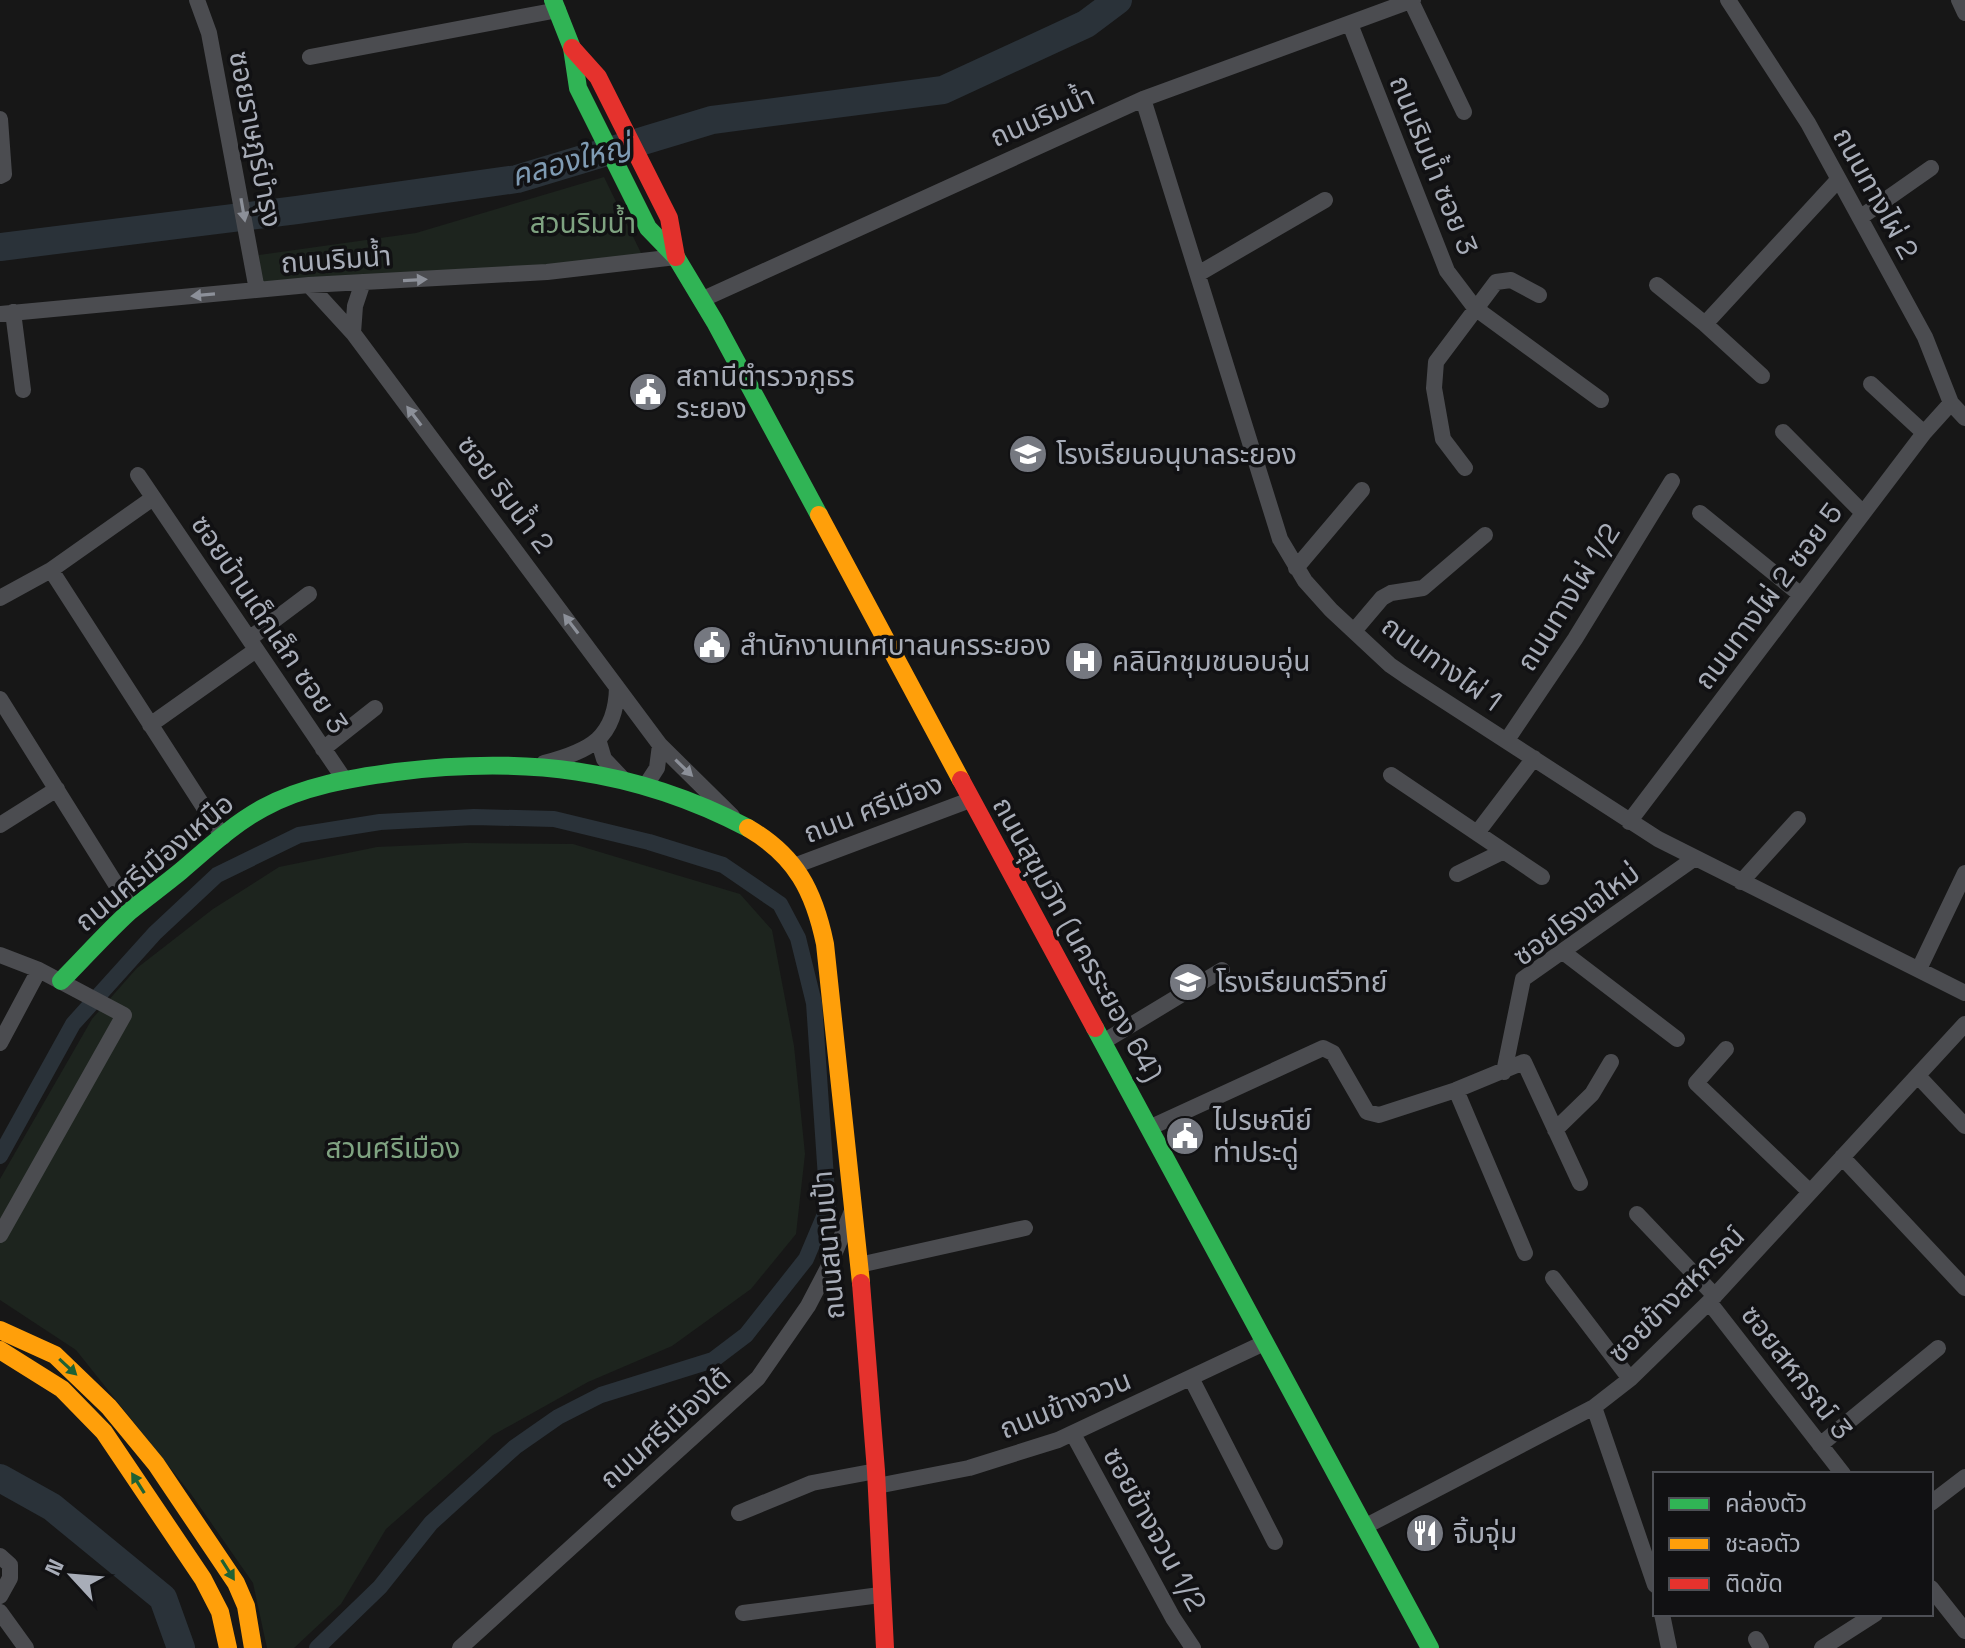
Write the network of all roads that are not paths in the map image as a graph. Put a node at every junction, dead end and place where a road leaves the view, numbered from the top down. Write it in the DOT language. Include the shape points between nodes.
graph roads {
  1 [pos="197,0"];
  2 [pos="1412,0"];
  3 [pos="1728,0"];
  4 [pos="1959,0"];
  5 [pos="556,5"];
  6 [pos="1965,13"];
  7 [pos="1350,24"];
  8 [pos="572,48"];
  9 [pos="310,57"];
  10 [pos="1143,99"];
  11 [pos="1464,112"];
  12 [pos="0,119"];
  13 [pos="1931,168"];
  14 [pos="0,176"];
  15 [pos="1838,180"];
  16 [pos="1325,200"];
  17 [pos="1861,217"];
  18 [pos="676,257"];
  19 [pos="1198,274"];
  20 [pos="363,282"];
  21 [pos="309,285"];
  22 [pos="1657,285"];
  23 [pos="257,290"];
  24 [pos="1539,295"];
  25 [pos="701,300"];
  26 [pos="1475,308"];
  27 [pos="7,313"];
  28 [pos="1705,324"];
  29 [pos="353,333"];
  30 [pos="1762,376"];
  31 [pos="1871,384"];
  32 [pos="23,390"];
  33 [pos="1601,400"];
  34 [pos="1951,403"];
  35 [pos="1965,418"];
  36 [pos="1783,432"];
  37 [pos="1924,433"];
  38 [pos="1465,468"];
  39 [pos="138,475"];
  40 [pos="1672,481"];
  41 [pos="1362,490"];
  42 [pos="153,498"];
  43 [pos="1700,513"];
  44 [pos="1863,513"];
  45 [pos="1485,535"];
  46 [pos="1296,568"];
  47 [pos="51,570"];
  48 [pos="309,594"];
  49 [pos="1801,595"];
  50 [pos="0,598"];
  51 [pos="1354,631"];
  52 [pos="253,644"];
  53 [pos="617,687"];
  54 [pos="0,699"];
  55 [pos="375,708"];
  56 [pos="639,718"];
  57 [pos="150,725"];
  58 [pos="603,734"];
  59 [pos="1507,740"];
  60 [pos="660,745"];
  61 [pos="323,749"];
  62 [pos="1534,758"];
  63 [pos="542,764"];
  64 [pos="1391,775"];
  65 [pos="622,778"];
  66 [pos="344,779"];
  67 [pos="646,785"];
  68 [pos="57,789"];
  69 [pos="970,800"];
  70 [pos="1798,819"];
  71 [pos="1629,822"];
  72 [pos="739,823"];
  73 [pos="0,825"];
  74 [pos="1477,833"];
  75 [pos="223,837"];
  76 [pos="779,849"];
  77 [pos="1504,851"];
  78 [pos="1695,858"];
  79 [pos="794,866"];
  80 [pos="1965,873"];
  81 [pos="1457,874"];
  82 [pos="1542,877"];
  83 [pos="1741,882"];
  84 [pos="132,910"];
  85 [pos="1563,952"];
  86 [pos="0,955"];
  87 [pos="1919,969"];
  88 [pos="39,970"];
  89 [pos="1222,970"];
  90 [pos="67,985"];
  91 [pos="1965,993"];
  92 [pos="1965,1024"];
  93 [pos="1677,1039"];
  94 [pos="1103,1042"];
  95 [pos="0,1043"];
  96 [pos="1726,1049"];
  97 [pos="1611,1062"];
  98 [pos="1504,1072"];
  99 [pos="1918,1076"];
  100 [pos="1456,1090"];
  101 [pos="1965,1126"];
  102 [pos="1149,1128"];
  103 [pos="1555,1130"];
  104 [pos="1842,1157"];
  105 [pos="1580,1183"];
  106 [pos="1810,1192"];
  107 [pos="854,1207"];
  108 [pos="1637,1214"];
  109 [pos="1025,1228"];
  110 [pos="0,1235"];
  111 [pos="1525,1253"];
  112 [pos="859,1265"];
  113 [pos="1553,1278"];
  114 [pos="1965,1288"];
  115 [pos="1712,1299"];
  116 [pos="0,1330"];
  117 [pos="1264,1343"];
  118 [pos="1938,1348"];
  119 [pos="0,1350"];
  120 [pos="1191,1378"];
  121 [pos="1630,1379"];
  122 [pos="1594,1407"];
  123 [pos="1073,1434"];
  124 [pos="1820,1445"];
  125 [pos="1841,1472"];
  126 [pos="1965,1477"];
  127 [pos="876,1478"];
  128 [pos="182,1501"];
  129 [pos="1933,1501"];
  130 [pos="739,1513"];
  131 [pos="161,1515"];
  132 [pos="1366,1526"];
  133 [pos="1275,1542"];
  134 [pos="0,1556"];
  135 [pos="1653,1579"];
  136 [pos="1933,1591"];
  137 [pos="880,1595"];
  138 [pos="0,1596"];
  139 [pos="0,1612"];
  140 [pos="743,1613"];
  141 [pos="1662,1616"];
  142 [pos="1872,1616"];
  143 [pos="1965,1631"];
  144 [pos="26,1648"];
  145 [pos="228,1648"];
  146 [pos="253,1648"];
  147 [pos="460,1648"];
  148 [pos="885,1648"];
  149 [pos="1193,1648"];
  150 [pos="1430,1648"];
  151 [pos="1669,1648"];
  152 [pos="1822,1648"];
  1 -- 23 [label="street, ซอยราษฎร์บำรุง, one-way" via="209,33"];
  2 -- 7 [label="street, ถนนริมน้ำ"];
  2 -- 11 [label="street"];
  3 -- 15 [label="street, ถนนทางไผ่ 2" via="1788,89"];
  4 -- 6 [label="street"];
  5 -- 8 [label="street, ถนนสุขุมวิท (นครระยอง 64)"];
  5 -- 9 [label="street"];
  7 -- 10 [label="street, ถนนริมน้ำ"];
  7 -- 26 [label="street, ถนนริมน้ำ ซอย 3" via="1447,271"];
  8 -- 18 [label="street, ถนนสุขุมวิท (นครระยอง 64)" via="598,77 669,218"];
  8 -- 18 [label="street, ถนนสุขุมวิท (นครระยอง 64)" via="578,88 648,228"];
  10 -- 19 [label="street, ถนนทางไผ่ 1"];
  10 -- 25 [label="street, ถนนริมน้ำ"];
  12 -- 14 [label="street"];
  13 -- 17 [label="street"];
  15 -- 17 [label="street, ถนนทางไผ่ 2"];
  15 -- 28 [label="street"];
  16 -- 19 [label="street"];
  17 -- 34 [label="street, ถนนทางไผ่ 2" via="1925,337"];
  20 -- 18 [label="street, ถนนริมน้ำ, one-way" via="547,272"];
  18 -- 25 [label="street, ถนนสุขุมวิท (นครระยอง 64)"];
  19 -- 46 [label="street, ถนนทางไผ่ 1" via="1280,539"];
  20 -- 21 [label="street, ถนนริมน้ำ"];
  20 -- 29 [label="street"];
  21 -- 23 [label="street, ถนนริมน้ำ"];
  21 -- 29 [label="street, ซอย ริมน้ำ 2"];
  22 -- 28 [label="street"];
  23 -- 27 [label="street, ถนนริมน้ำ, one-way"];
  24 -- 26 [label="street" via="1503,280"];
  25 -- 69 [label="street, ถนนสุขุมวิท (นครระยอง 64)"];
  26 -- 33 [label="street, ถนนริมน้ำ ซอย 3"];
  26 -- 38 [label="street" via="1436,362 1434,388 1443,439"];
  27 -- 32 [label="street"];
  28 -- 30 [label="street"];
  53 -- 29 [label="street, ซอย ริมน้ำ 2, one-way"];
  31 -- 37 [label="street"];
  34 -- 35 [label="street, ถนนทางไผ่ 2"];
  34 -- 37 [label="street, ถนนทางไผ่ 2 ซอย 5"];
  36 -- 44 [label="street"];
  37 -- 44 [label="street, ถนนทางไผ่ 2 ซอย 5"];
  39 -- 42 [label="street, ซอยบ้านเด็กเล็ก ซอย 3"];
  40 -- 59 [label="street, ถนนทางไผ่ 1/2"];
  41 -- 46 [label="street"];
  42 -- 47 [label="street"];
  42 -- 52 [label="street, ซอยบ้านเด็กเล็ก ซอย 3"];
  43 -- 49 [label="street"];
  44 -- 49 [label="street, ถนนทางไผ่ 2 ซอย 5"];
  45 -- 51 [label="street" via="1423,588 1382,598"];
  46 -- 51 [label="street, ถนนทางไผ่ 1"];
  47 -- 50 [label="street"];
  47 -- 57 [label="street"];
  48 -- 52 [label="street"];
  49 -- 71 [label="street, ถนนทางไผ่ 2 ซอย 5"];
  51 -- 59 [label="street, ถนนทางไผ่ 1" via="1390,665"];
  52 -- 57 [label="street"];
  52 -- 61 [label="street, ซอยบ้านเด็กเล็ก ซอย 3"];
  53 -- 56 [label="street, ซอย ริมน้ำ 2"];
  53 -- 58 [label="street" via="616,707"];
  54 -- 68 [label="street"];
  55 -- 61 [label="street"];
  56 -- 58 [label="street" via="619,719"];
  56 -- 60 [label="street, ซอย ริมน้ำ 2"];
  57 -- 75 [label="street"];
  58 -- 63 [label="street" via="574,755"];
  58 -- 65 [label="street" via="604,759"];
  59 -- 62 [label="street, ถนนทางไผ่ 1"];
  60 -- 67 [label="street" via="657,768"];
  60 -- 72 [label="street, ซอย ริมน้ำ 2, one-way"];
  61 -- 66 [label="street, ซอยบ้านเด็กเล็ก ซอย 3"];
  62 -- 71 [label="street, ถนนทางไผ่ 1"];
  62 -- 74 [label="street"];
  63 -- 65 [label="street, ถนนศรีเมืองเหนือ"];
  63 -- 66 [label="street, ถนนศรีเมืองเหนือ" via="486,763"];
  64 -- 74 [label="street"];
  65 -- 67 [label="street, ถนนศรีเมืองเหนือ"];
  66 -- 75 [label="street, ถนนศรีเมืองเหนือ" via="271,804"];
  67 -- 72 [label="street, ถนนศรีเมืองเหนือ"];
  68 -- 73 [label="street"];
  68 -- 84 [label="street"];
  69 -- 79 [label="street, ถนน ศรีเมือง"];
  69 -- 94 [label="street, ถนนสุขุมวิท (นครระยอง 64)"];
  70 -- 83 [label="street"];
  71 -- 78 [label="street, ถนนทางไผ่ 1"];
  72 -- 76 [label="street, ถนนศรีเมืองเหนือ"];
  74 -- 77 [label="street"];
  75 -- 84 [label="street, ถนนศรีเมืองเหนือ"];
  76 -- 79 [label="street, ถนนสนามเป้า"];
  77 -- 81 [label="street"];
  77 -- 82 [label="street"];
  78 -- 83 [label="street, ถนนทางไผ่ 1"];
  78 -- 85 [label="street, ซอยโรงเจใหม่"];
  79 -- 107 [label="street, ถนนสนามเป้า" via="812,898 825,944"];
  80 -- 87 [label="street"];
  83 -- 87 [label="street, ถนนทางไผ่ 1"];
  84 -- 90 [label="street, ถนนศรีเมืองเหนือ"];
  85 -- 93 [label="street"];
  85 -- 98 [label="street, ซอยโรงเจใหม่" via="1523,979"];
  86 -- 88 [label="street"];
  87 -- 91 [label="street, ถนนทางไผ่ 1"];
  88 -- 90 [label="street"];
  88 -- 95 [label="street"];
  89 -- 94 [label="street"];
  90 -- 110 [label="street" via="124,1015"];
  92 -- 99 [label="street, ซอยข้างสหกรณ์"];
  94 -- 102 [label="street, ถนนสุขุมวิท (นครระยอง 64)"];
  96 -- 106 [label="street" via="1696,1083"];
  97 -- 103 [label="street" via="1592,1094"];
  98 -- 100 [label="street"];
  98 -- 103 [label="street" via="1524,1062"];
  99 -- 101 [label="street"];
  99 -- 104 [label="street, ซอยข้างสหกรณ์"];
  100 -- 102 [label="street" via="1379,1115 1367,1112 1333,1053 1323,1048"];
  100 -- 111 [label="street"];
  102 -- 117 [label="street, ถนนสุขุมวิท (นครระยอง 64)"];
  103 -- 105 [label="street"];
  104 -- 106 [label="street, ซอยข้างสหกรณ์"];
  104 -- 114 [label="street"];
  106 -- 115 [label="street, ซอยข้างสหกรณ์"];
  107 -- 112 [label="street, ถนนสนามเป้า"];
  107 -- 147 [label="street, ถนนศรีเมืองใต้" via="827,1270 758,1378"];
  108 -- 115 [label="street, ซอยสหกรณ์ 3"];
  109 -- 112 [label="street"];
  112 -- 127 [label="street, ถนนสนามเป้า"];
  113 -- 121 [label="street"];
  115 -- 121 [label="street, ซอยข้างสหกรณ์"];
  115 -- 124 [label="street, ซอยสหกรณ์ 3"];
  116 -- 128 [label="street, one-way" via="66,1365 109,1407"];
  117 -- 120 [label="street, ถนนข้างจวน"];
  117 -- 132 [label="street, ถนนสุขุมวิท (นครระยอง 64)"];
  118 -- 124 [label="street"];
  131 -- 119 [label="street, one-way" via="88,1414 62,1389"];
  120 -- 123 [label="street, ถนนข้างจวน"];
  120 -- 133 [label="street"];
  121 -- 122 [label="street, ซอยข้างสหกรณ์"];
  122 -- 132 [label="street, ซอยข้างสหกรณ์"];
  122 -- 135 [label="street"];
  123 -- 127 [label="street, ถนนข้างจวน" via="969,1468"];
  123 -- 149 [label="street, ซอยข้างจวน 1/2"];
  124 -- 125 [label="street, ซอยสหกรณ์ 3"];
  126 -- 129 [label="street"];
  127 -- 130 [label="street, ถนนข้างจวน" via="812,1483"];
  127 -- 137 [label="street, ถนนสนามเป้า"];
  128 -- 131 [label="street"];
  128 -- 146 [label="street, one-way" via="236,1583"];
  131 -- 145 [label="street" via="220,1612"];
  132 -- 150 [label="street, ถนนสุขุมวิท (นครระยอง 64)"];
  134 -- 138 [label="street" via="10,1565 10,1578"];
  136 -- 143 [label="street"];
  137 -- 140 [label="street"];
  137 -- 148 [label="street, ถนนสนามเป้า"];
  139 -- 144 [label="street"];
  141 -- 151 [label="street"];
  142 -- 152 [label="street"];
}
